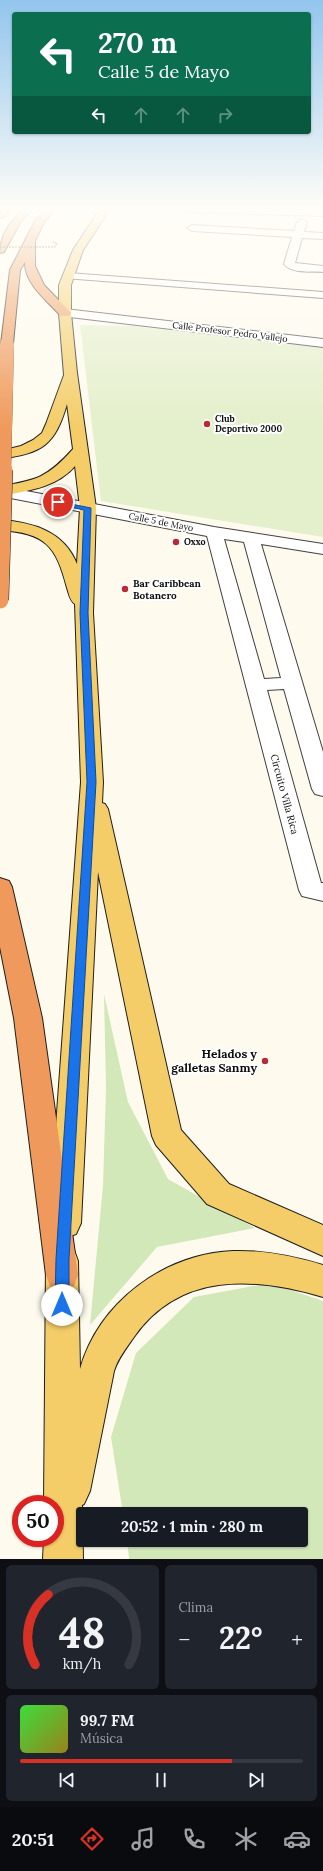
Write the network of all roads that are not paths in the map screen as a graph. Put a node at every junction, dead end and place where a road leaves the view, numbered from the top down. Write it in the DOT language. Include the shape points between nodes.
graph roads {
  1 [pos="14,282"];
  2 [pos="37,282"];
  3 [pos="66,282"];
  4 [pos="145,282"];
  5 [pos="323,295"];
  6 [pos="64,313"];
  7 [pos="323,342"];
  8 [pos="70,373"];
  9 [pos="81,448"];
  10 [pos="0,455"];
  11 [pos="0,491"];
  12 [pos="88,508"];
  13 [pos="0,525"];
  14 [pos="214,532"];
  15 [pos="251,538"];
  16 [pos="323,549"];
  17 [pos="0,600"];
  18 [pos="84,613"];
  19 [pos="293,683"];
  20 [pos="256,685"];
  21 [pos="92,782"];
  22 [pos="323,789"];
  23 [pos="0,887"];
  24 [pos="317,891"];
  25 [pos="317,1233"];
  26 [pos="62,1275"];
  27 [pos="323,1281"];
  28 [pos="62,1495"];
  29 [pos="64,1535"];
  1 -- 17 [label="highway, bridge" via="7,344"];
  2 -- 6 [label="highway"];
  3 -- 6 [label="main road"];
  4 -- 5 [label="street"];
  6 -- 7 [label="street, Calle Profesor Pedro Vallejo"];
  6 -- 8 [label="main road"];
  8 -- 9 [label="main road"];
  8 -- 10 [label="main road" via="48,436 22,450"];
  9 -- 11 [label="main road" via="60,472 51,477 38,483"];
  9 -- 12 [label="main road"];
  11 -- 12 [label="street, Calle 5 de Mayo"];
  12 -- 14 [label="street, Calle 5 de Mayo"];
  12 -- 18 [label="main road"];
  13 -- 18 [label="main road" via="32,530 60,548"];
  14 -- 15 [label="street, Calle 5 de Mayo"];
  14 -- 20 [label="street, Circuito Villa Rica"];
  15 -- 16 [label="street, Calle 5 de Mayo"];
  15 -- 19 [label="street"];
  18 -- 21 [label="main road"];
  19 -- 20 [label="street"];
  19 -- 22 [label="street"];
  20 -- 24 [label="street, Circuito Villa Rica"];
  21 -- 25 [label="main road" via="167,1136 218,1194"];
  21 -- 26 [label="main road"];
  23 -- 26 [label="highway" via="28,1018"];
  26 -- 28 [label="main road"];
  27 -- 29 [label="main road" via="300,1273 271,1268 225,1268 179,1278 137,1306 119,1327 100,1361"];
}
